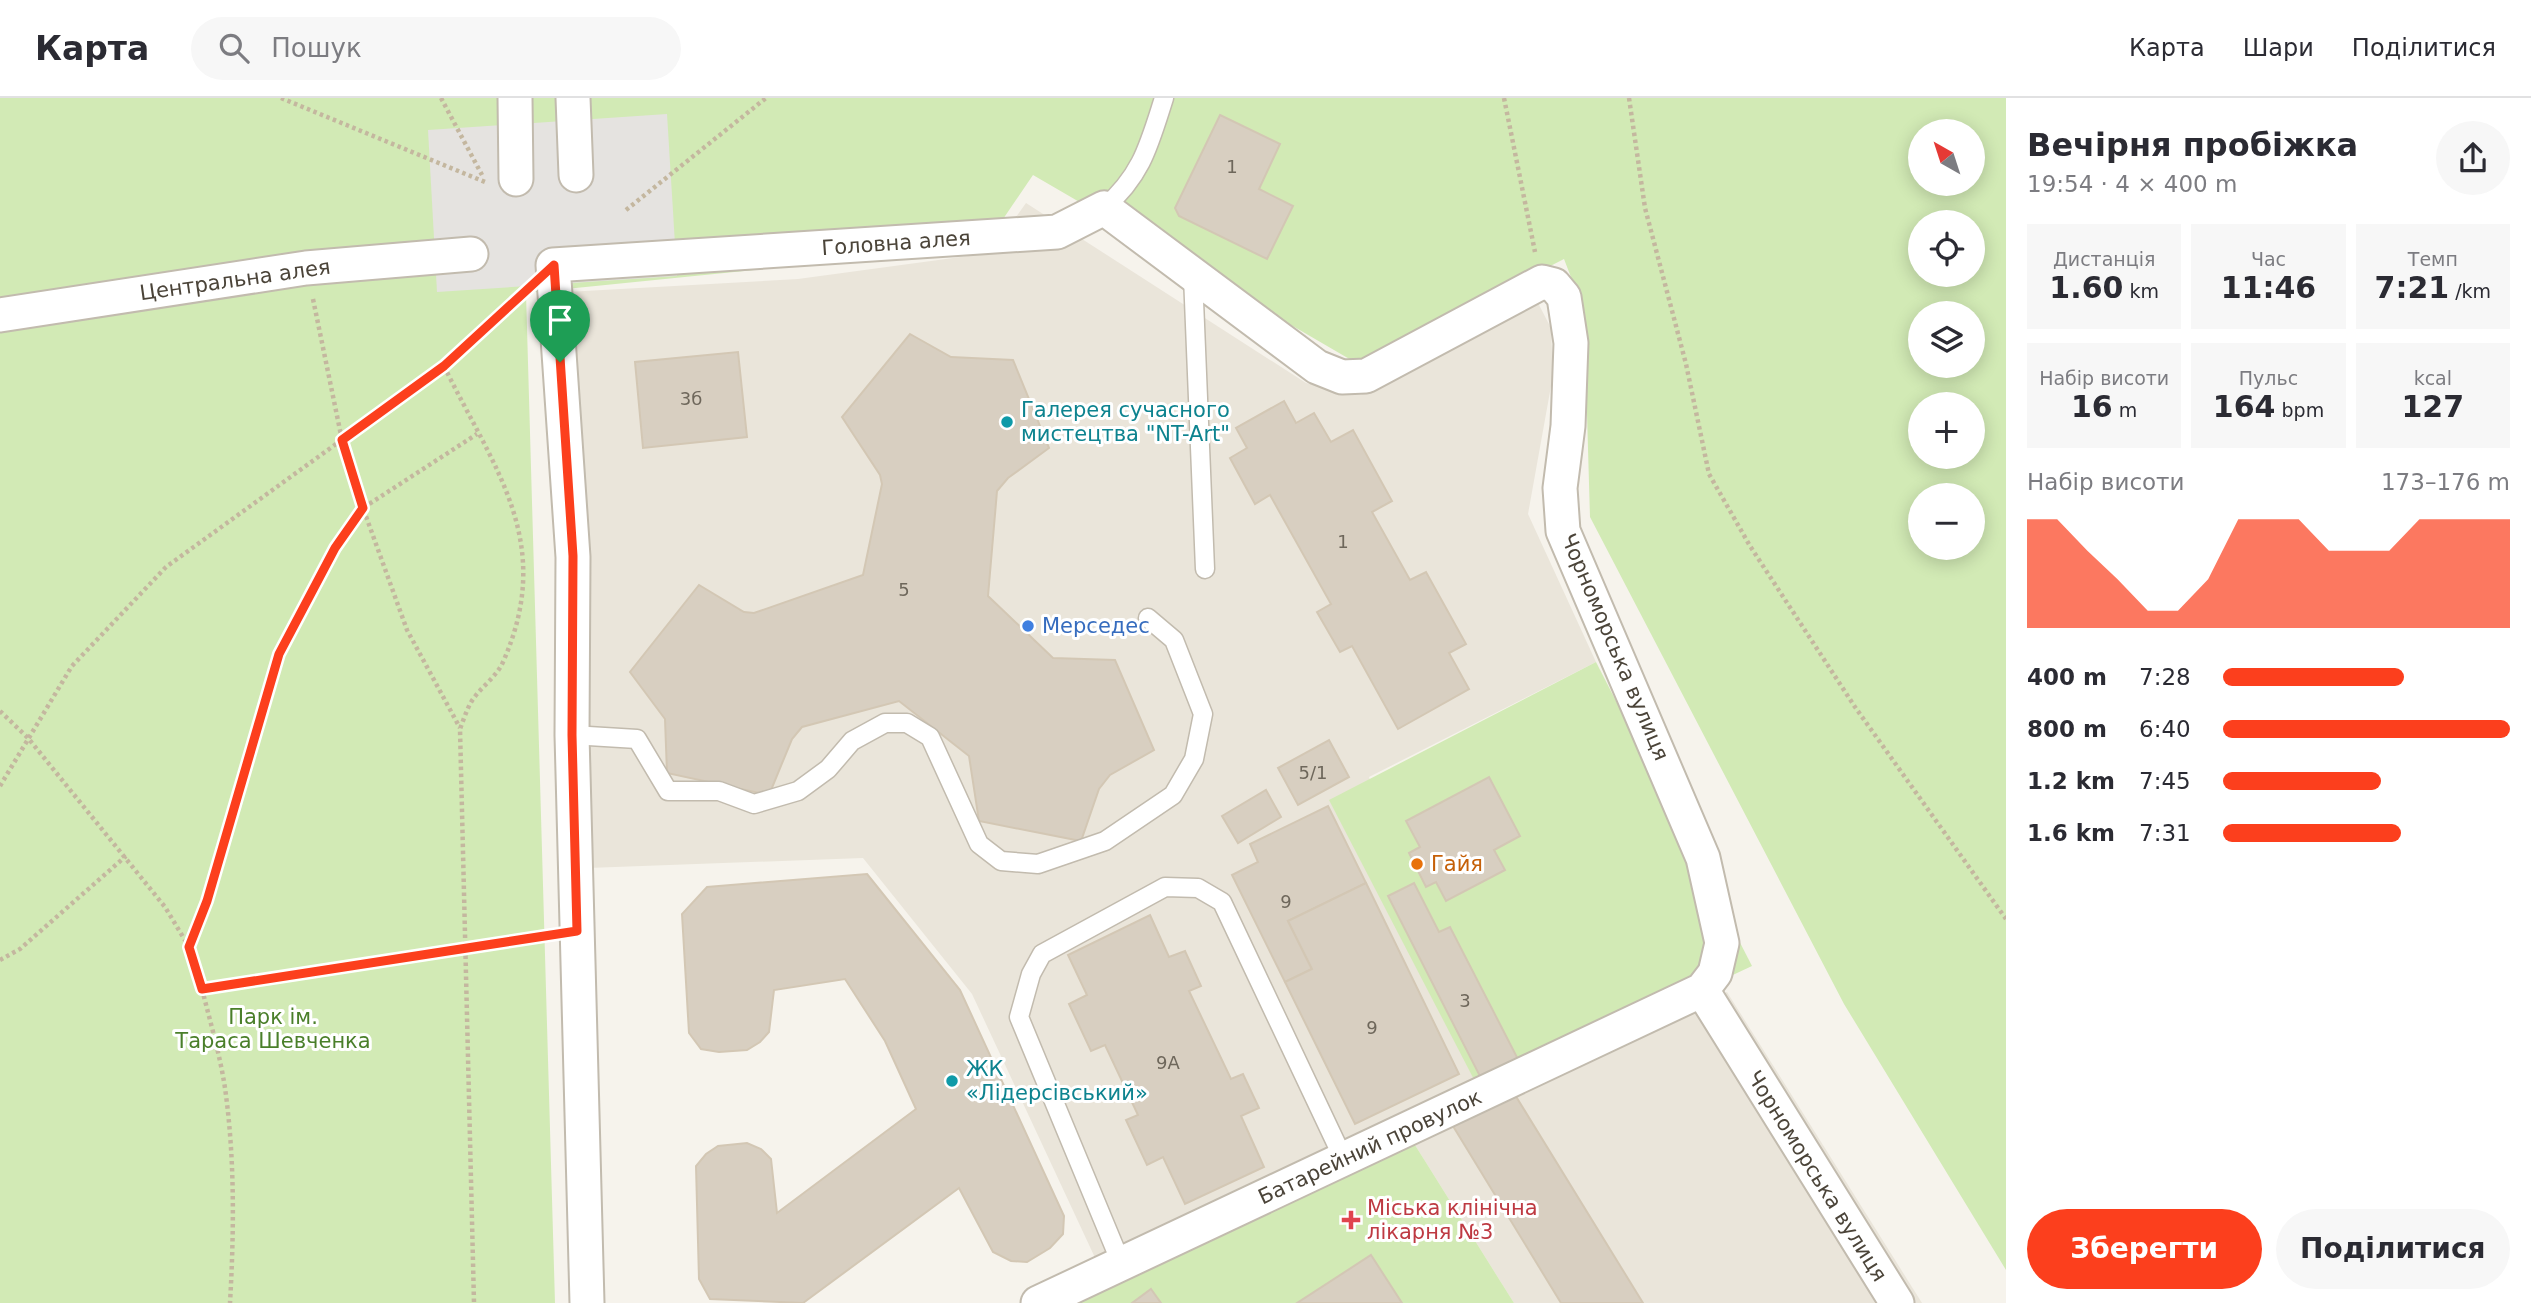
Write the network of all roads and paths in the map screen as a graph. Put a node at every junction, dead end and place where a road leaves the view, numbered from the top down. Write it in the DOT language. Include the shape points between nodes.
graph roads {
  1 [pos="281,98"];
  2 [pos="441,98"];
  3 [pos="515,98"];
  4 [pos="573,98"];
  5 [pos="766,98"];
  6 [pos="1164,98"];
  7 [pos="1504,98"];
  8 [pos="1629,98"];
  9 [pos="576,175"];
  10 [pos="516,180"];
  11 [pos="1104,208"];
  12 [pos="626,210"];
  13 [pos="471,254"];
  14 [pos="554,265"];
  15 [pos="306,268"];
  16 [pos="1194,276"];
  17 [pos="1542,282"];
  18 [pos="0,315"];
  19 [pos="444,366"];
  20 [pos="477,434"];
  21 [pos="342,440"];
  22 [pos="363,508"];
  23 [pos="1205,569"];
  24 [pos="1148,618"];
  25 [pos="0,711"];
  26 [pos="460,729"];
  27 [pos="572,735"];
  28 [pos="28,738"];
  29 [pos="0,786"];
  30 [pos="126,856"];
  31 [pos="2006,919"];
  32 [pos="577,931"];
  33 [pos="189,947"];
  34 [pos="468,948"];
  35 [pos="0,960"];
  36 [pos="202,989"];
  37 [pos="1702,990"];
  38 [pos="1344,1160"];
  39 [pos="1121,1263"];
  40 [pos="230,1303"];
  41 [pos="474,1303"];
  42 [pos="587,1303"];
  43 [pos="1038,1303"];
  44 [pos="1897,1303"];
  1 -- 2 [label="path" via="486,182"];
  3 -- 10 [label="street"];
  4 -- 9 [label="street"];
  5 -- 12 [label="path"];
  6 -- 11 [label="lane, Головна алея" via="1146,157 1126,189"];
  7 -- 17 [label="path"];
  8 -- 31 [label="path" via="1646,208 1709,474 1840,684"];
  11 -- 14 [label="street, Головна алея" via="1057,232"];
  11 -- 16 [label="street"];
  13 -- 15 [label="street, Центральна алея"];
  14 -- 19 [label="path"];
  14 -- 27 [label="street" via="573,556"];
  15 -- 18 [label="street, Центральна алея"];
  15 -- 21 [label="path"];
  16 -- 17 [label="street" via="1317,367 1342,377 1366,376"];
  16 -- 23 [label="lane"];
  17 -- 37 [label="street, Чорноморська вулиця" via="1554,285 1564,297 1571,343 1560,488 1563,531 1703,858 1722,943 1715,973"];
  19 -- 20 [label="path"];
  19 -- 21 [label="path"];
  20 -- 22 [label="path"];
  20 -- 26 [label="path" via="499,470 513,506 525,562 516,624 502,665 470,703"];
  21 -- 22 [label="path"];
  21 -- 28 [label="path" via="166,567 72,666"];
  22 -- 26 [label="path" via="407,630"];
  22 -- 33 [label="path" via="335,548 279,654 207,901"];
  24 -- 27 [label="lane" via="1174,640 1203,714 1194,759 1173,795 1162,803 1105,841 1038,864 1001,861 979,844 930,737 907,723 885,723 852,741 828,769 798,791 754,804 719,791 668,791 636,739"];
  25 -- 28 [label="path"];
  26 -- 34 [label="path"];
  27 -- 32 [label="street"];
  28 -- 29 [label="path"];
  28 -- 30 [label="path"];
  30 -- 33 [label="path"];
  30 -- 35 [label="path" via="20,949"];
  32 -- 34 [label="path"];
  32 -- 42 [label="street"];
  33 -- 36 [label="path"];
  34 -- 36 [label="path"];
  34 -- 41 [label="path"];
  36 -- 40 [label="path" via="225,1087 232,1165"];
  37 -- 38 [label="street, Батарейний провулок"];
  37 -- 44 [label="street, Чорноморська вулиця"];
  38 -- 39 [label="street, Батарейний провулок"];
  38 -- 39 [label="lane" via="1222,902 1198,888 1165,887 1042,954 1019,1017"];
  39 -- 43 [label="street, Батарейний провулок"];
}
